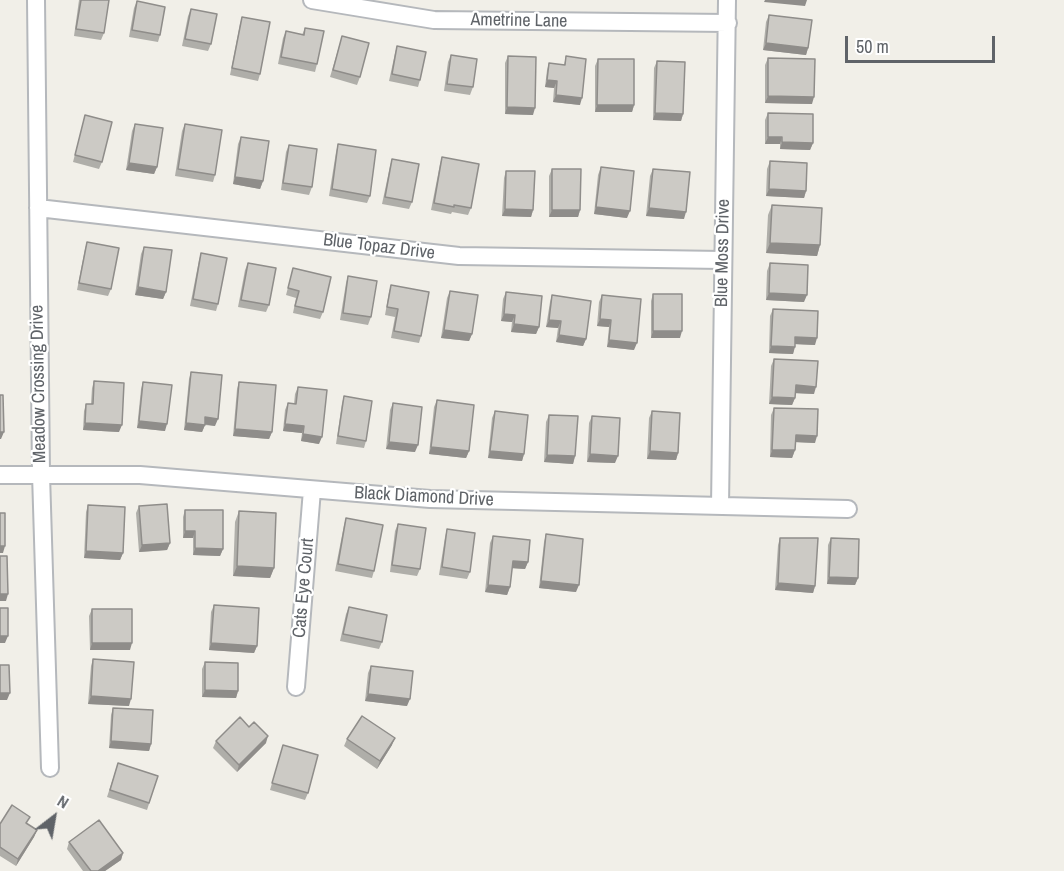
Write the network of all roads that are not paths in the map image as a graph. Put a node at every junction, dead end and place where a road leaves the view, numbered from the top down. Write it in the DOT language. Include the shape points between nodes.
graph roads {
  1 [pos="36,0"];
  2 [pos="312,0"];
  3 [pos="727,0"];
  4 [pos="728,23"];
  5 [pos="38,208"];
  6 [pos="722,260"];
  7 [pos="41,474"];
  8 [pos="0,475"];
  9 [pos="312,490"];
  10 [pos="720,506"];
  11 [pos="848,509"];
  12 [pos="296,687"];
  13 [pos="50,768"];
  1 -- 5 [label="street, Meadow Crossing Drive"];
  2 -- 4 [label="street, Ametrine Lane" via="434,20"];
  3 -- 4 [label="street, Blue Moss Drive"];
  4 -- 6 [label="street, Blue Moss Drive"];
  5 -- 6 [label="street, Blue Topaz Drive" via="459,256"];
  5 -- 7 [label="street, Meadow Crossing Drive"];
  6 -- 10 [label="street, Blue Moss Drive"];
  7 -- 8 [label="street, Black Diamond Drive"];
  7 -- 9 [label="street, Black Diamond Drive" via="140,475"];
  7 -- 13 [label="street, Meadow Crossing Drive"];
  9 -- 10 [label="street, Black Diamond Drive" via="430,500"];
  9 -- 12 [label="street, Cats Eye Court"];
  10 -- 11 [label="street, Black Diamond Drive"];
}
